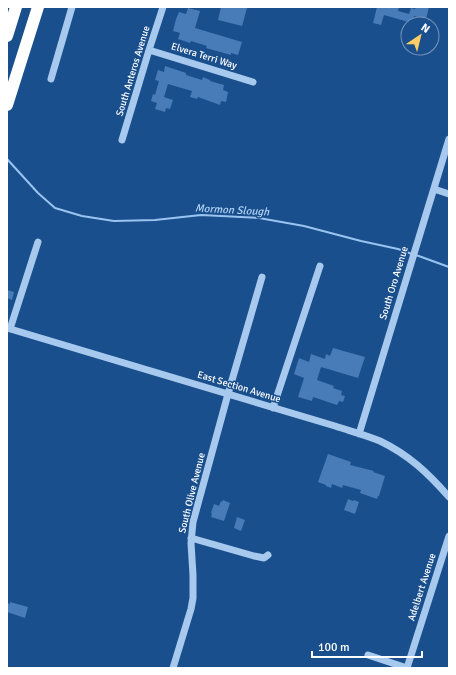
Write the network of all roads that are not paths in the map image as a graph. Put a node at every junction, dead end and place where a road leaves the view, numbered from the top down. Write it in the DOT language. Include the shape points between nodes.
graph roads {
  1 [pos="16,7"];
  2 [pos="38,7"];
  3 [pos="72,7"];
  4 [pos="163,7"];
  5 [pos="7,36"];
  6 [pos="149,50"];
  7 [pos="51,79"];
  8 [pos="253,82"];
  9 [pos="7,105"];
  10 [pos="449,139"];
  11 [pos="122,140"];
  12 [pos="434,189"];
  13 [pos="449,194"];
  14 [pos="38,242"];
  15 [pos="320,266"];
  16 [pos="262,277"];
  17 [pos="9,328"];
  18 [pos="228,394"];
  19 [pos="273,408"];
  20 [pos="359,434"];
  21 [pos="449,497"];
  22 [pos="449,536"];
  23 [pos="191,538"];
  24 [pos="268,555"];
  25 [pos="368,655"];
  26 [pos="173,668"];
  27 [pos="407,668"];
  1 -- 5 [label="highway"];
  2 -- 9 [label="highway"];
  3 -- 7 [label="street"];
  4 -- 6 [label="street, South Anteros Avenue"];
  6 -- 8 [label="street, Elvera Terri Way"];
  6 -- 11 [label="street, South Anteros Avenue"];
  10 -- 12 [label="street, South Oro Avenue"];
  12 -- 13 [label="street"];
  12 -- 20 [label="street, South Oro Avenue"];
  14 -- 17 [label="street"];
  15 -- 19 [label="street"];
  16 -- 18 [label="street, South Olive Avenue"];
  17 -- 18 [label="street, East Section Avenue"];
  18 -- 19 [label="street, East Section Avenue"];
  18 -- 23 [label="street, South Olive Avenue" via="193,522"];
  19 -- 20 [label="street, East Section Avenue"];
  20 -- 21 [label="street, East Section Avenue" via="402,453 431,477"];
  22 -- 27 [label="street, Adelbert Avenue"];
  23 -- 24 [label="street" via="254,556 264,558"];
  23 -- 26 [label="street, South Olive Avenue" via="193,598"];
  25 -- 27 [label="street"];
}
